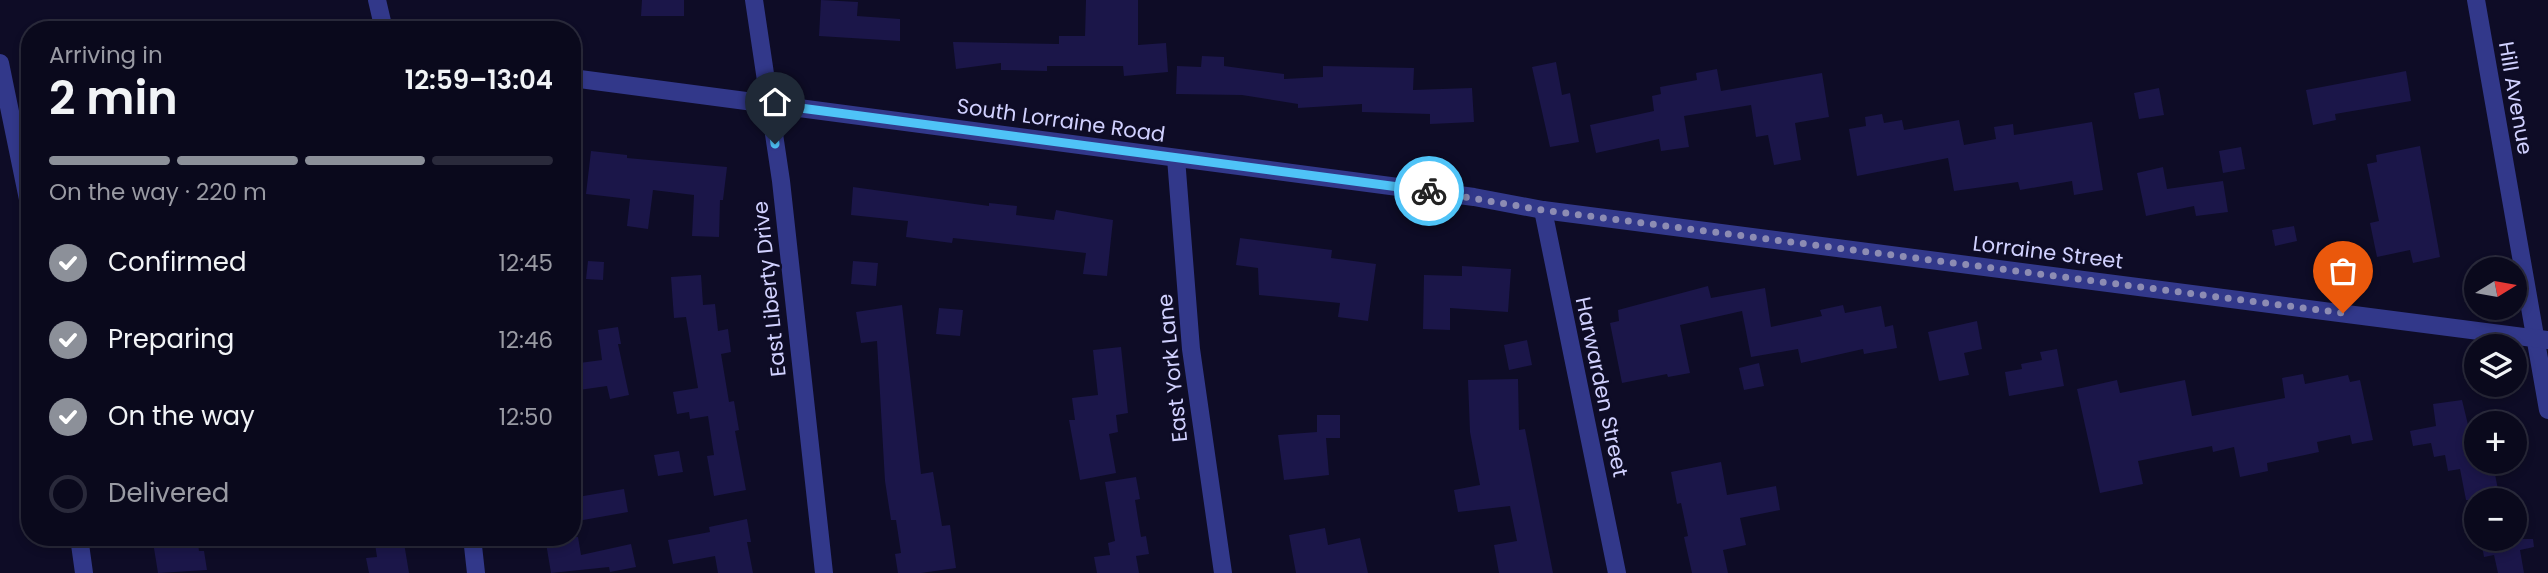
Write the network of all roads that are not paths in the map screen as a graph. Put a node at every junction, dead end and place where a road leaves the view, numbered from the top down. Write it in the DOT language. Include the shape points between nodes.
graph roads {
  1 [pos="377,0"];
  2 [pos="754,0"];
  3 [pos="2476,0"];
  4 [pos="382,21"];
  5 [pos="0,63"];
  6 [pos="581,79"];
  7 [pos="770,104"];
  8 [pos="6,110"];
  9 [pos="1176,158"];
  10 [pos="21,172"];
  11 [pos="1542,210"];
  12 [pos="2542,339"];
  13 [pos="2548,410"];
  14 [pos="80,546"];
  15 [pos="473,546"];
  16 [pos="84,573"];
  17 [pos="476,573"];
  18 [pos="824,573"];
  19 [pos="1223,573"];
  20 [pos="1618,573"];
  1 -- 4 [label="street"];
  2 -- 7 [label="street, East Liberty Drive"];
  3 -- 12 [label="street, Hill Avenue"];
  5 -- 8 [label="street"];
  6 -- 7 [label="street, South Lorraine Road"];
  7 -- 9 [label="street, South Lorraine Road"];
  7 -- 18 [label="street, East Liberty Drive"];
  8 -- 10 [label="street"];
  9 -- 11 [label="street, South Lorraine Road"];
  9 -- 19 [label="street, East York Lane" via="1191,349"];
  11 -- 12 [label="street, Lorraine Street"];
  11 -- 20 [label="street, Harwarden Street"];
  12 -- 13 [label="street, Hill Avenue"];
  14 -- 16 [label="street"];
  15 -- 17 [label="street"];
}
